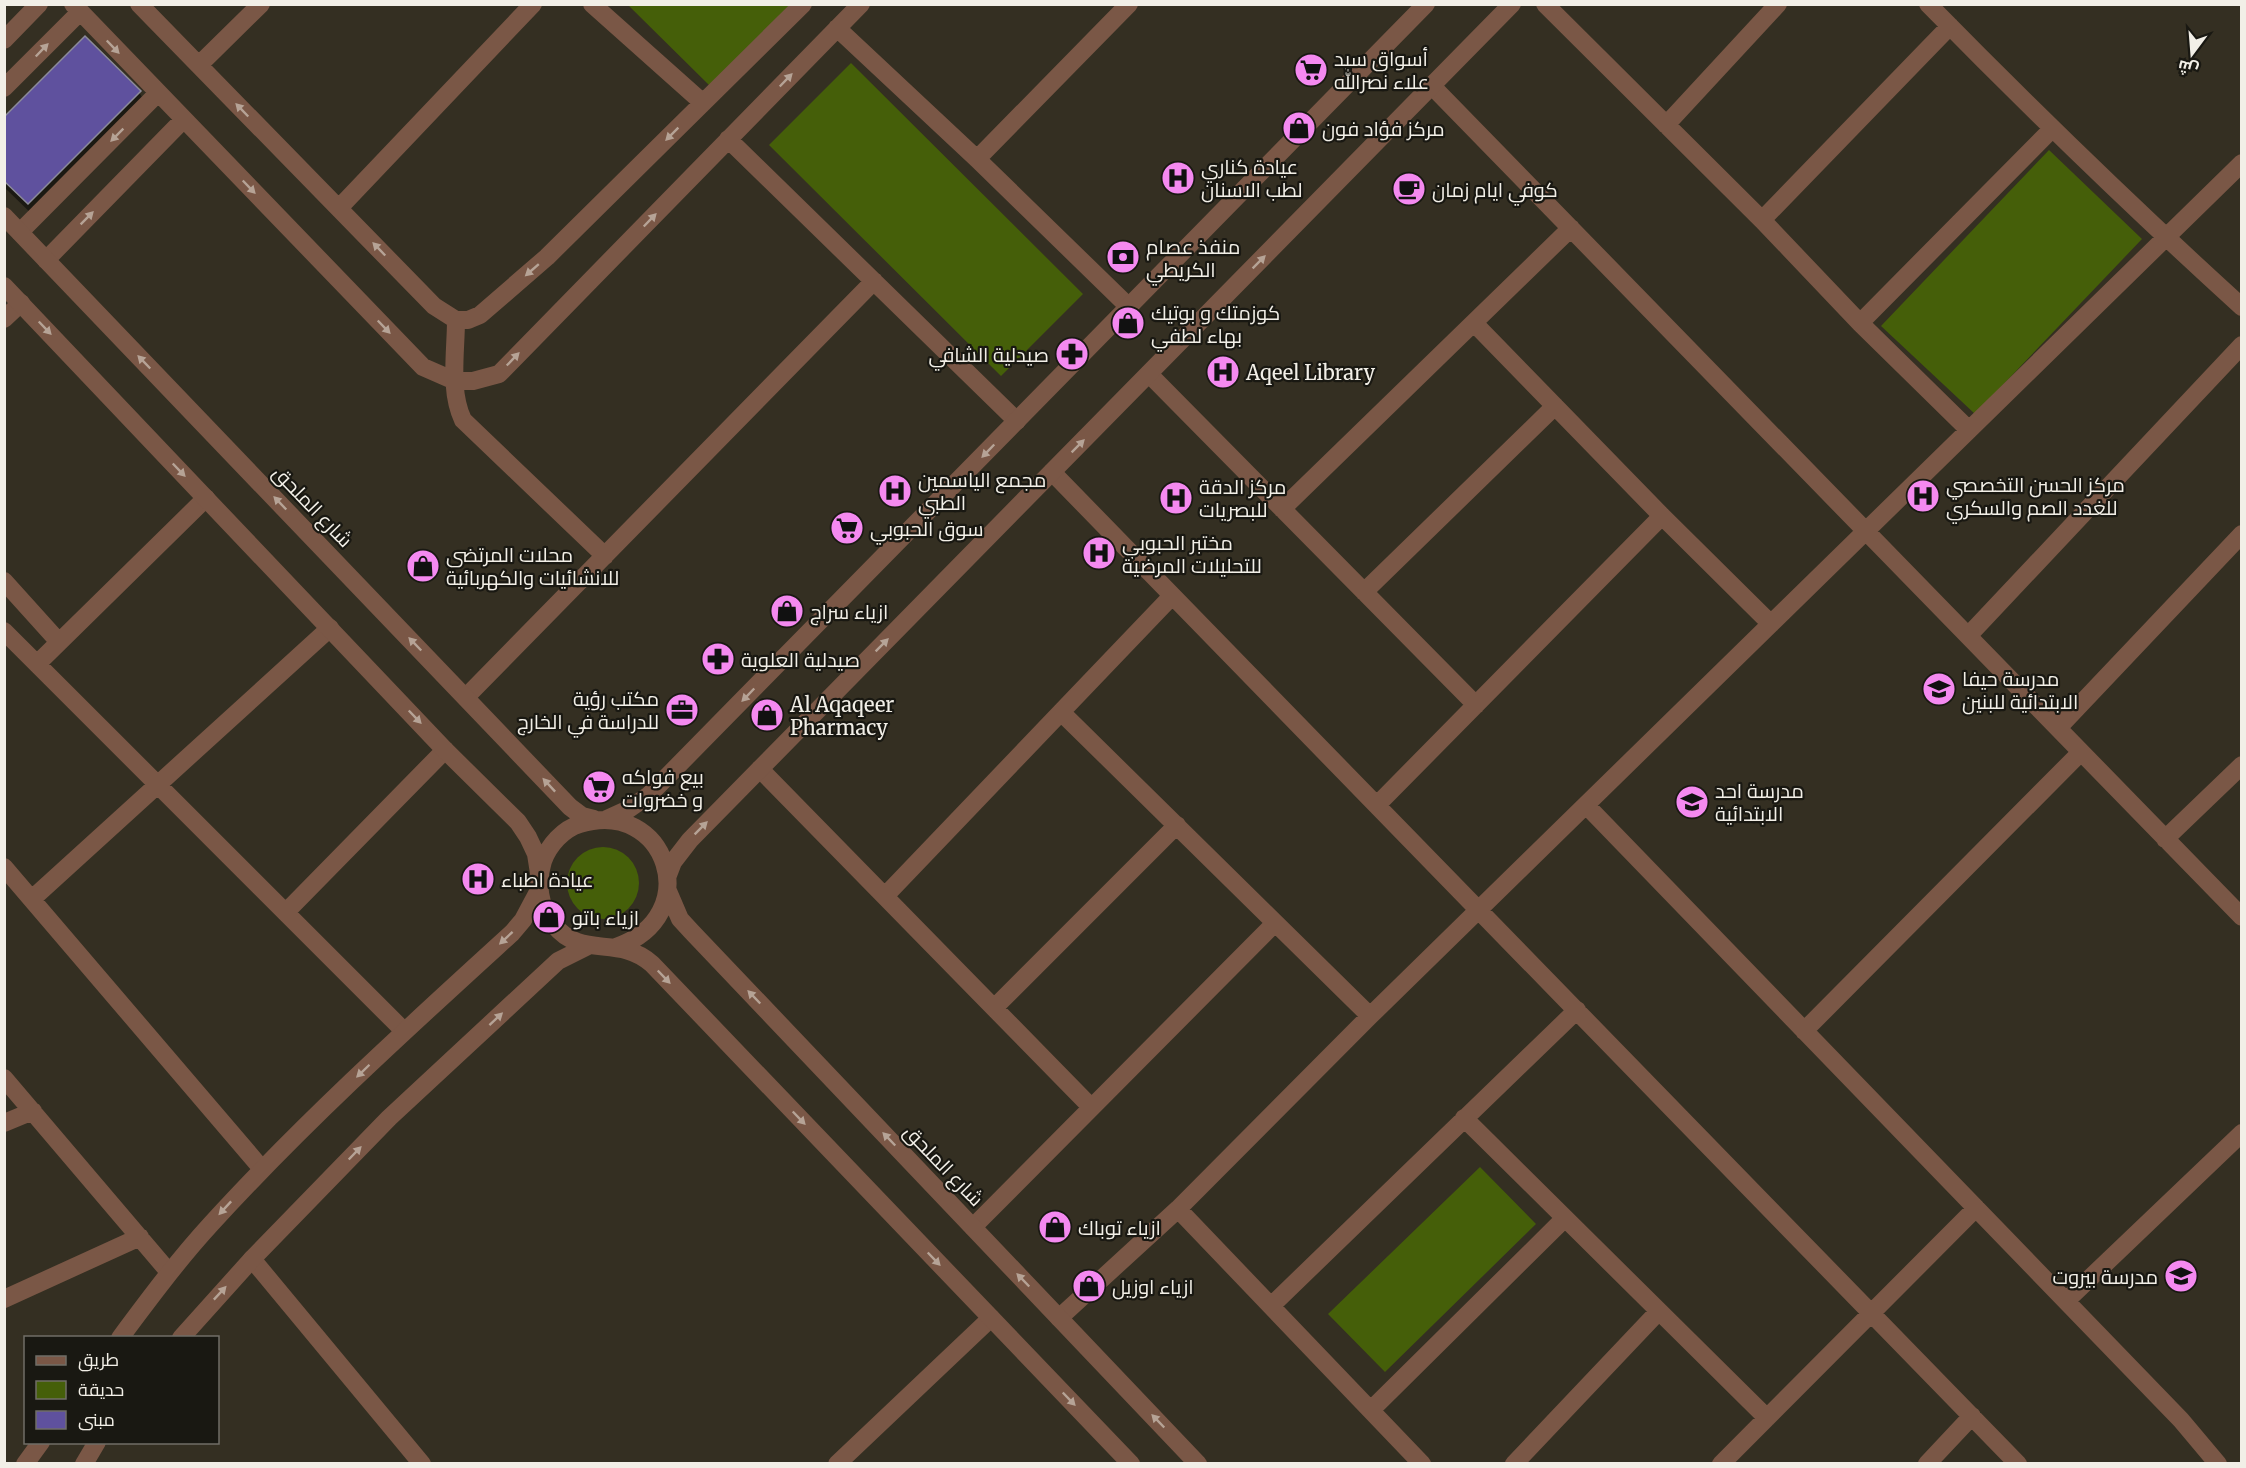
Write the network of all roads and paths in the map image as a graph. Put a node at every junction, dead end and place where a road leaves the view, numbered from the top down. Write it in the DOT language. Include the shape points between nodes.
graph roads {
  1 [pos="39,4"];
  2 [pos="139,4"];
  3 [pos="261,4"];
  4 [pos="532,4"];
  5 [pos="592,4"];
  6 [pos="803,4"];
  7 [pos="861,4"];
  8 [pos="1129,4"];
  9 [pos="1512,4"];
  10 [pos="1545,4"];
  11 [pos="1778,4"];
  12 [pos="1928,4"];
  13 [pos="1421,6"];
  14 [pos="76,8"];
  15 [pos="1950,26"];
  16 [pos="837,28"];
  17 [pos="4,40"];
  18 [pos="199,65"];
  19 [pos="1432,86"];
  20 [pos="4,88"];
  21 [pos="158,93"];
  22 [pos="703,103"];
  23 [pos="183,120"];
  24 [pos="1666,125"];
  25 [pos="2052,129"];
  26 [pos="728,139"];
  27 [pos="977,159"];
  28 [pos="2241,163"];
  29 [pos="339,208"];
  30 [pos="4,216"];
  31 [pos="1762,220"];
  32 [pos="1571,228"];
  33 [pos="20,232"];
  34 [pos="2165,238"];
  35 [pos="46,260"];
  36 [pos="874,282"];
  37 [pos="4,286"];
  38 [pos="21,303"];
  39 [pos="1129,307"];
  40 [pos="2241,307"];
  41 [pos="4,319"];
  42 [pos="456,320"];
  43 [pos="1474,323"];
  44 [pos="1860,323"];
  45 [pos="2241,345"];
  46 [pos="1149,374"];
  47 [pos="455,381"];
  48 [pos="1555,406"];
  49 [pos="1017,421"];
  50 [pos="1969,429"];
  51 [pos="1052,472"];
  52 [pos="206,498"];
  53 [pos="1282,509"];
  54 [pos="1662,516"];
  55 [pos="1866,531"];
  56 [pos="2241,534"];
  57 [pos="605,556"];
  58 [pos="4,581"];
  59 [pos="1364,592"];
  60 [pos="1172,596"];
  61 [pos="1771,624"];
  62 [pos="330,628"];
  63 [pos="4,631"];
  64 [pos="1968,636"];
  65 [pos="59,642"];
  66 [pos="37,664"];
  67 [pos="466,697"];
  68 [pos="1476,705"];
  69 [pos="1061,712"];
  70 [pos="2058,729"];
  71 [pos="445,750"];
  72 [pos="2080,752"];
  73 [pos="2241,765"];
  74 [pos="760,769"];
  75 [pos="158,784"];
  76 [pos="1377,805"];
  77 [pos="1586,805"];
  78 [pos="601,819"];
  79 [pos="1177,825"];
  80 [pos="2165,839"];
  81 [pos="4,867"];
  82 [pos="539,881"];
  83 [pos="668,883"];
  84 [pos="885,896"];
  85 [pos="32,899"];
  86 [pos="1479,910"];
  87 [pos="286,912"];
  88 [pos="2241,917"];
  89 [pos="1275,923"];
  90 [pos="588,946"];
  91 [pos="616,947"];
  92 [pos="994,1008"];
  93 [pos="1577,1010"];
  94 [pos="1370,1016"];
  95 [pos="1804,1030"];
  96 [pos="404,1031"];
  97 [pos="4,1078"];
  98 [pos="1091,1107"];
  99 [pos="33,1111"];
  100 [pos="1464,1119"];
  101 [pos="4,1123"];
  102 [pos="2241,1133"];
  103 [pos="262,1169"];
  104 [pos="1976,1208"];
  105 [pos="1178,1209"];
  106 [pos="1565,1218"];
  107 [pos="972,1227"];
  108 [pos="140,1237"];
  109 [pos="252,1259"];
  110 [pos="169,1272"];
  111 [pos="4,1299"];
  112 [pos="2066,1301"];
  113 [pos="1270,1306"];
  114 [pos="1659,1311"];
  115 [pos="1872,1313"];
  116 [pos="992,1318"];
  117 [pos="1059,1318"];
  118 [pos="121,1336"];
  119 [pos="183,1336"];
  120 [pos="1371,1410"];
  121 [pos="1972,1416"];
  122 [pos="1767,1418"];
  123 [pos="40,1444"];
  124 [pos="96,1444"];
  125 [pos="25,1464"];
  126 [pos="84,1464"];
  127 [pos="422,1464"];
  128 [pos="837,1464"];
  129 [pos="1131,1464"];
  130 [pos="1198,1464"];
  131 [pos="1422,1464"];
  132 [pos="1514,1464"];
  133 [pos="1721,1464"];
  134 [pos="1926,1464"];
  135 [pos="2018,1464"];
  136 [pos="2218,1464"];
  1 -- 17 [label="street"];
  2 -- 18 [label="street"];
  3 -- 18 [label="street"];
  4 -- 29 [label="street"];
  5 -- 22 [label="street"];
  6 -- 22 [label="street"];
  7 -- 16 [label="street"];
  8 -- 27 [label="street"];
  9 -- 19 [label="street"];
  10 -- 24 [label="street"];
  11 -- 24 [label="street"];
  12 -- 15 [label="street"];
  13 -- 39 [label="street"];
  20 -- 14 [label="street, one-way"];
  14 -- 21 [label="street, one-way"];
  15 -- 25 [label="street"];
  15 -- 31 [label="street"];
  26 -- 16 [label="street, one-way"];
  16 -- 27 [label="street"];
  29 -- 18 [label="street, one-way"];
  19 -- 32 [label="street"];
  46 -- 19 [label="street, one-way"];
  21 -- 23 [label="street"];
  21 -- 33 [label="street, one-way"];
  22 -- 42 [label="street, one-way" via="539,264 480,315"];
  35 -- 23 [label="street, one-way"];
  23 -- 47 [label="street, one-way" via="423,367"];
  24 -- 31 [label="street"];
  25 -- 34 [label="street"];
  25 -- 44 [label="street"];
  26 -- 36 [label="street"];
  47 -- 26 [label="street, one-way" via="499,374"];
  27 -- 39 [label="street"];
  28 -- 34 [label="street"];
  42 -- 29 [label="street, one-way" via="434,306"];
  30 -- 33 [label="street, شارع الملحق"];
  31 -- 44 [label="street"];
  32 -- 43 [label="street"];
  32 -- 55 [label="street"];
  33 -- 35 [label="street, شارع الملحق"];
  34 -- 40 [label="street"];
  34 -- 50 [label="street"];
  67 -- 35 [label="street, شارع الملحق, one-way"];
  36 -- 49 [label="street"];
  36 -- 57 [label="street"];
  37 -- 38 [label="street"];
  38 -- 41 [label="street"];
  38 -- 52 [label="street, one-way"];
  39 -- 49 [label="street"];
  42 -- 47 [label="street"];
  43 -- 48 [label="street"];
  43 -- 53 [label="street"];
  44 -- 50 [label="street"];
  45 -- 64 [label="street"];
  51 -- 46 [label="street, one-way"];
  46 -- 53 [label="street"];
  47 -- 57 [label="street" via="457,408 463,420"];
  48 -- 54 [label="street"];
  48 -- 59 [label="street"];
  49 -- 78 [label="street, one-way" via="649,795 629,809"];
  50 -- 55 [label="street"];
  51 -- 60 [label="street"];
  74 -- 51 [label="street, one-way"];
  52 -- 62 [label="street"];
  52 -- 65 [label="street"];
  53 -- 59 [label="street"];
  54 -- 61 [label="street"];
  54 -- 68 [label="street"];
  55 -- 61 [label="street"];
  55 -- 64 [label="street"];
  56 -- 70 [label="street"];
  57 -- 67 [label="street"];
  58 -- 65 [label="street"];
  59 -- 68 [label="street"];
  60 -- 69 [label="street"];
  60 -- 76 [label="street"];
  61 -- 77 [label="street"];
  62 -- 71 [label="street, one-way"];
  62 -- 75 [label="street"];
  63 -- 66 [label="street"];
  64 -- 70 [label="street"];
  65 -- 66 [label="street"];
  66 -- 75 [label="street"];
  78 -- 67 [label="street, شارع الملحق, one-way" via="582,816 570,807"];
  68 -- 76 [label="street"];
  69 -- 79 [label="street"];
  69 -- 84 [label="street"];
  70 -- 72 [label="street"];
  71 -- 82 [label="street" via="518,822 536,854"];
  71 -- 87 [label="street"];
  72 -- 80 [label="street"];
  72 -- 95 [label="street"];
  73 -- 80 [label="street"];
  83 -- 74 [label="street, one-way" via="680,851"];
  74 -- 84 [label="street"];
  75 -- 85 [label="street"];
  75 -- 87 [label="street"];
  76 -- 86 [label="street"];
  77 -- 86 [label="street"];
  77 -- 95 [label="street"];
  78 -- 82 [label="street" via="575,825 558,837 546,853"];
  78 -- 83 [label="street" via="625,822 654,843 663,858"];
  79 -- 89 [label="street"];
  79 -- 92 [label="street"];
  80 -- 88 [label="street"];
  81 -- 85 [label="street"];
  82 -- 90 [label="street" via="544,909 554,926"];
  82 -- 96 [label="street, one-way" via="512,933"];
  83 -- 91 [label="street" via="664,907 656,921 638,937"];
  107 -- 83 [label="street, شارع الملحق, one-way" via="686,925 673,906"];
  84 -- 92 [label="street"];
  85 -- 103 [label="street"];
  86 -- 93 [label="street"];
  86 -- 94 [label="street"];
  87 -- 96 [label="street"];
  89 -- 94 [label="street"];
  89 -- 98 [label="street"];
  90 -- 91 [label="street"];
  109 -- 90 [label="street, one-way" via="389,1118 558,961"];
  91 -- 116 [label="street, one-way" via="632,950 652,964"];
  92 -- 98 [label="street"];
  93 -- 100 [label="street"];
  93 -- 115 [label="street"];
  94 -- 105 [label="street"];
  95 -- 104 [label="street"];
  96 -- 103 [label="street, one-way"];
  97 -- 99 [label="street"];
  98 -- 107 [label="street"];
  99 -- 101 [label="street"];
  99 -- 108 [label="street"];
  100 -- 106 [label="street"];
  100 -- 113 [label="street"];
  102 -- 112 [label="street"];
  103 -- 110 [label="street, one-way"];
  104 -- 112 [label="street"];
  104 -- 115 [label="street"];
  105 -- 113 [label="street"];
  105 -- 117 [label="street"];
  106 -- 114 [label="street"];
  106 -- 120 [label="street"];
  117 -- 107 [label="street, شارع الملحق, one-way"];
  108 -- 110 [label="street"];
  108 -- 111 [label="street"];
  119 -- 109 [label="street, one-way"];
  109 -- 127 [label="street"];
  110 -- 118 [label="street"];
  112 -- 136 [label="street"];
  113 -- 120 [label="street"];
  114 -- 122 [label="street"];
  114 -- 132 [label="street"];
  115 -- 121 [label="street"];
  115 -- 122 [label="street"];
  116 -- 128 [label="street"];
  116 -- 129 [label="street, one-way"];
  130 -- 117 [label="street, شارع الملحق, one-way"];
  120 -- 131 [label="street"];
  121 -- 134 [label="street"];
  121 -- 135 [label="street"];
  122 -- 133 [label="street"];
  123 -- 125 [label="street"];
  124 -- 126 [label="street"];
}
